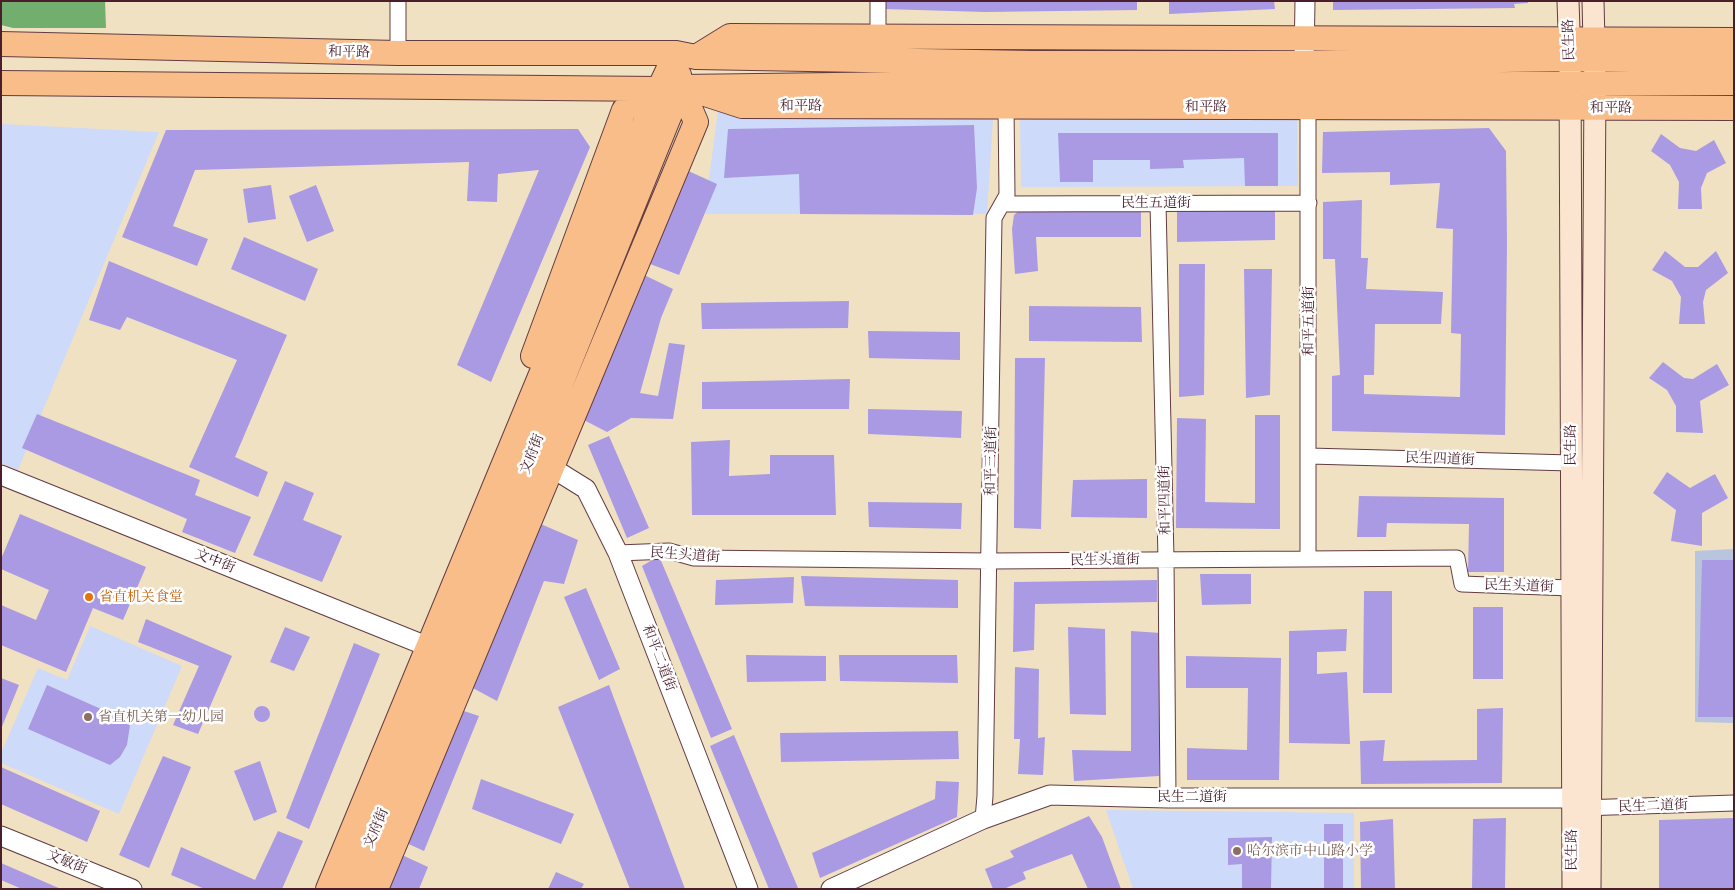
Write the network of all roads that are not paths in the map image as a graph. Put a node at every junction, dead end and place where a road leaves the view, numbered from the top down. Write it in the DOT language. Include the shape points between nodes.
graph roads {
  1 [pos="398,1"];
  2 [pos="878,1"];
  3 [pos="1305,1"];
  4 [pos="1568,1"];
  5 [pos="1592,1"];
  6 [pos="878,36"];
  7 [pos="1305,38"];
  8 [pos="1734,40"];
  9 [pos="9,42"];
  10 [pos="1569,49"];
  11 [pos="1594,49"];
  12 [pos="398,53"];
  13 [pos="686,55"];
  14 [pos="821,59"];
  15 [pos="1734,61"];
  16 [pos="1,83"];
  17 [pos="26,83"];
  18 [pos="1570,83"];
  19 [pos="1595,83"];
  20 [pos="1734,83"];
  21 [pos="873,84"];
  22 [pos="1307,85"];
  23 [pos="1,87"];
  24 [pos="670,88"];
  25 [pos="816,106"];
  26 [pos="1006,107"];
  27 [pos="1570,108"];
  28 [pos="1595,108"];
  29 [pos="1734,108"];
  30 [pos="1158,203"];
  31 [pos="1309,203"];
  32 [pos="1003,204"];
  33 [pos="532,455"];
  34 [pos="1309,456"];
  35 [pos="1571,463"];
  36 [pos="552,467"];
  37 [pos="1,475"];
  38 [pos="618,553"];
  39 [pos="1308,558"];
  40 [pos="1166,559"];
  41 [pos="990,561"];
  42 [pos="1571,588"];
  43 [pos="422,644"];
  44 [pos="1168,798"];
  45 [pos="1734,803"];
  46 [pos="1578,805"];
  47 [pos="983,819"];
  48 [pos="1,836"];
  49 [pos="132,889"];
  50 [pos="311,889"];
  51 [pos="328,889"];
  52 [pos="351,889"];
  53 [pos="376,889"];
  54 [pos="748,889"];
  55 [pos="831,889"];
  56 [pos="1573,889"];
  57 [pos="1590,889"];
  1 -- 12 [label="street"];
  2 -- 6 [label="street"];
  3 -- 7 [label="street"];
  4 -- 10 [label="main road, 民生路"];
  5 -- 11 [label="main road, 民生路"];
  6 -- 7 [label="main road, 和平路"];
  6 -- 13 [label="main road, 和平路" via="730,36"];
  6 -- 14 [label="main road"];
  7 -- 10 [label="main road, 和平路"];
  7 -- 22 [label="street"];
  8 -- 11 [label="main road, 和平路"];
  9 -- 12 [label="main road, 和平路"];
  10 -- 11 [label="main road, 和平路"];
  10 -- 18 [label="main road, 民生路"];
  10 -- 22 [label="main road, 和平路"];
  11 -- 15 [label="main road, 和平路"];
  11 -- 19 [label="main road, 民生路"];
  12 -- 13 [label="main road, 和平路"];
  13 -- 14 [label="main road, 和平路"];
  13 -- 24 [label="main road, 文府街"];
  14 -- 22 [label="main road, 和平路" via="1032,63"];
  16 -- 17 [label="main road, 和平路"];
  17 -- 23 [label="main road"];
  17 -- 24 [label="main road, 和平路"];
  18 -- 19 [label="main road, 和平路"];
  18 -- 22 [label="main road, 和平路"];
  18 -- 27 [label="main road, 民生路"];
  19 -- 20 [label="main road, 和平路"];
  19 -- 28 [label="main road, 民生路"];
  21 -- 22 [label="main road, 和平路"];
  21 -- 24 [label="main road, 和平路"];
  21 -- 25 [label="main road"];
  22 -- 26 [label="main road, 和平路"];
  22 -- 27 [label="main road, 和平路"];
  22 -- 31 [label="street, 和平五道街"];
  24 -- 25 [label="main road, 和平路" via="742,106"];
  24 -- 33 [label="main road, 文府街"];
  24 -- 36 [label="main road" via="696,122"];
  24 -- 43 [label="main road, 文府街"];
  25 -- 26 [label="main road, 和平路"];
  26 -- 32 [label="street, 和平三道街" via="1007,196"];
  27 -- 28 [label="main road, 和平路"];
  27 -- 35 [label="main road, 民生路"];
  28 -- 29 [label="main road, 和平路"];
  28 -- 46 [label="main road, 民生路"];
  30 -- 31 [label="street, 民生五道街"];
  30 -- 32 [label="street, 民生五道街"];
  30 -- 40 [label="street, 和平四道街"];
  31 -- 34 [label="street, 和平五道街"];
  32 -- 41 [label="street, 和平三道街" via="994,218"];
  33 -- 36 [label="street, 和平二道街"];
  33 -- 52 [label="main road, 文府街"];
  34 -- 35 [label="street, 民生四道街"];
  34 -- 39 [label="street, 和平五道街"];
  35 -- 42 [label="main road, 民生路"];
  36 -- 38 [label="street, 和平二道街" via="586,489"];
  36 -- 53 [label="main road"];
  37 -- 43 [label="street, 文中街"];
  38 -- 41 [label="street, 民生头道街" via="669,551 694,558"];
  38 -- 54 [label="street, 和平二道街"];
  39 -- 40 [label="street, 民生头道街"];
  39 -- 42 [label="street, 民生头道街" via="1457,558 1462,584"];
  40 -- 41 [label="street, 民生头道街"];
  40 -- 44 [label="street, 和平四道街"];
  41 -- 47 [label="street, 和平三道街"];
  42 -- 46 [label="main road, 民生路"];
  43 -- 50 [label="main road, 文府街"];
  43 -- 51 [label="main road, 文府街"];
  44 -- 46 [label="street, 民生二道街"];
  44 -- 47 [label="street, 民生二道街" via="1050,795"];
  45 -- 46 [label="street, 民生二道街"];
  46 -- 56 [label="main road, 民生路"];
  46 -- 57 [label="main road, 民生路"];
  47 -- 55 [label="street, 民生二道街"];
  48 -- 49 [label="street, 文敏街"];
}
